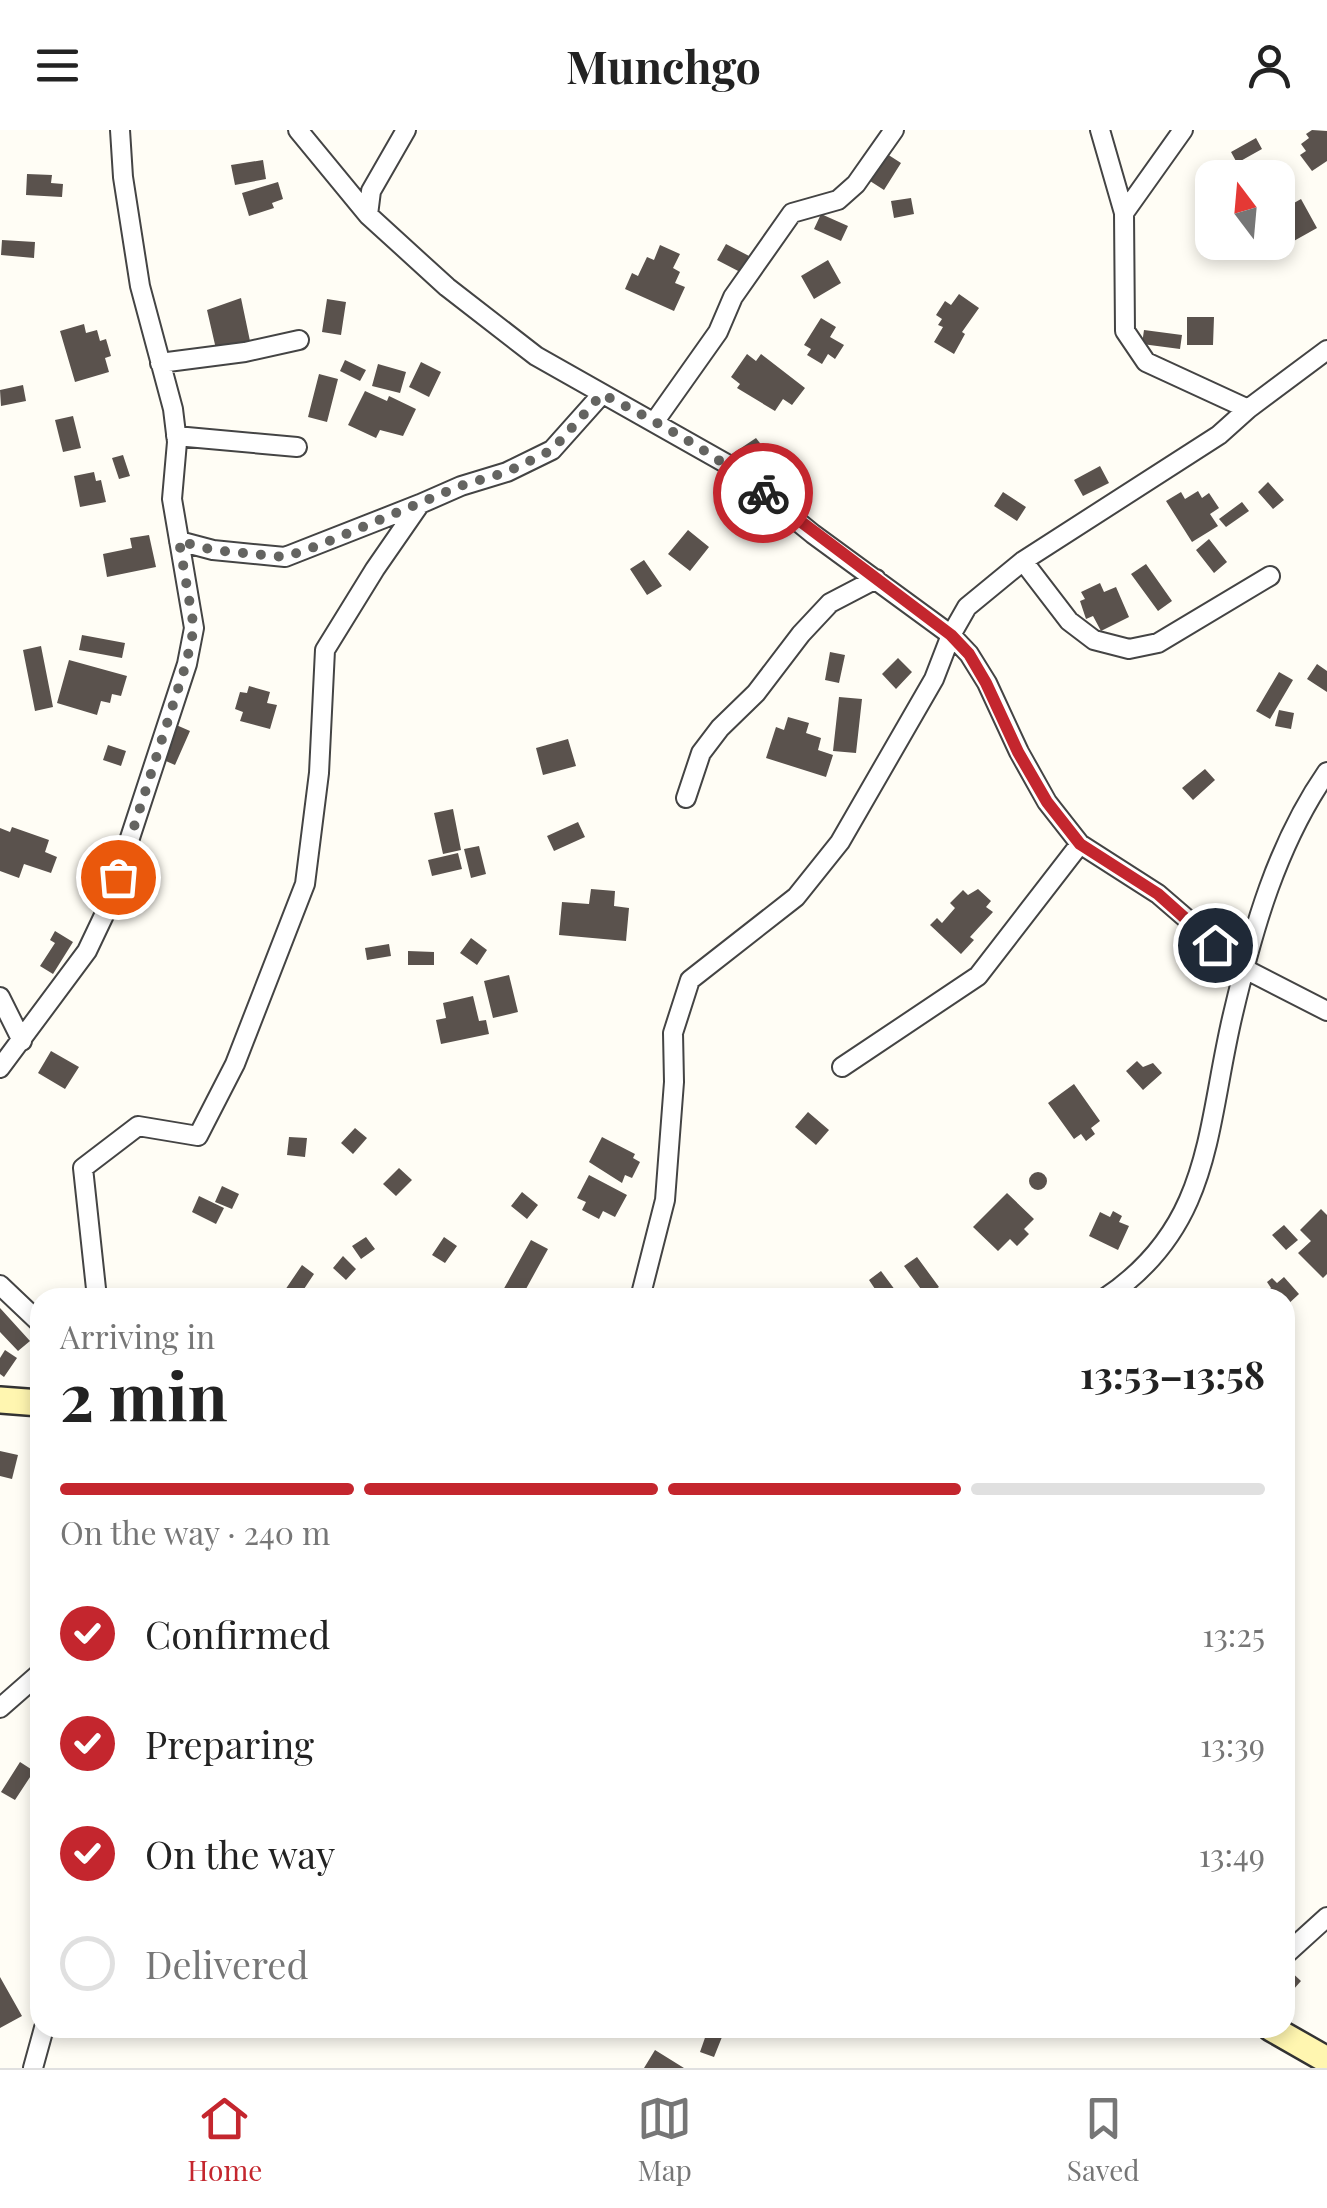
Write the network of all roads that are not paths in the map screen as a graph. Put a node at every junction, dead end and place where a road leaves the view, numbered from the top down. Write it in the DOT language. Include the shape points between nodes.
graph roads {
  1 [pos="120,130"];
  2 [pos="298,130"];
  3 [pos="406,130"];
  4 [pos="894,130"];
  5 [pos="1100,130"];
  6 [pos="1182,130"];
  7 [pos="1124,213"];
  8 [pos="368,216"];
  9 [pos="299,340"];
  10 [pos="1327,350"];
  11 [pos="160,363"];
  12 [pos="602,394"];
  13 [pos="1248,409"];
  14 [pos="656,421"];
  15 [pos="176,436"];
  16 [pos="297,447"];
  17 [pos="420,504"];
  18 [pos="179,541"];
  19 [pos="1023,561"];
  20 [pos="1270,576"];
  21 [pos="876,579"];
  22 [pos="951,635"];
  23 [pos="1327,772"];
  24 [pos="686,798"];
  25 [pos="1080,844"];
  26 [pos="1244,969"];
  27 [pos="0,996"];
  28 [pos="1327,1012"];
  29 [pos="22,1041"];
  30 [pos="842,1066"];
  31 [pos="0,1068"];
  32 [pos="0,1285"];
  33 [pos="96,1288"];
  34 [pos="642,1288"];
  35 [pos="1117,1288"];
  36 [pos="30,1314"];
  37 [pos="0,1400"];
  38 [pos="30,1402"];
  39 [pos="30,1682"];
  40 [pos="0,1708"];
  41 [pos="1327,1917"];
  42 [pos="1295,1946"];
  43 [pos="41,2038"];
  44 [pos="1288,2038"];
  45 [pos="1327,2060"];
  46 [pos="33,2068"];
  1 -- 11 [label="street" via="140,286"];
  2 -- 8 [label="street"];
  3 -- 8 [label="street" via="371,191"];
  4 -- 14 [label="street" via="838,200 792,213"];
  5 -- 7 [label="street"];
  6 -- 7 [label="street"];
  7 -- 13 [label="street" via="1126,331 1146,362"];
  8 -- 12 [label="street" via="536,356"];
  9 -- 11 [label="street"];
  10 -- 13 [label="street"];
  11 -- 15 [label="street"];
  12 -- 14 [label="street"];
  12 -- 17 [label="street" via="552,450"];
  13 -- 19 [label="street" via="1220,436"];
  14 -- 21 [label="street" via="727,464"];
  15 -- 16 [label="street"];
  15 -- 18 [label="street" via="172,499"];
  17 -- 18 [label="street" via="285,557"];
  17 -- 33 [label="street" via="325,650 304,884 236,1064 198,1136 138,1126 83,1168"];
  18 -- 29 [label="street" via="194,628 147,790 87,951"];
  19 -- 20 [label="street" via="1069,621 1094,640 1129,648 1158,643"];
  19 -- 22 [label="street" via="967,607"];
  21 -- 22 [label="street"];
  21 -- 24 [label="street" via="830,603 801,634 701,753"];
  22 -- 25 [label="street" via="986,683 1047,802"];
  22 -- 34 [label="street" via="934,679 840,842 796,898 690,980 674,1033 664,1200"];
  23 -- 26 [label="street" via="1272,870"];
  25 -- 26 [label="street" via="1158,894"];
  25 -- 30 [label="street" via="978,976"];
  26 -- 28 [label="street"];
  26 -- 35 [label="street" via="1195,1191 1173,1234"];
  27 -- 29 [label="street"];
  29 -- 31 [label="street"];
  32 -- 36 [label="street"];
  37 -- 38 [label="street"];
  39 -- 40 [label="street"];
  41 -- 42 [label="street"];
  43 -- 46 [label="street"];
  44 -- 45 [label="street"];
}
